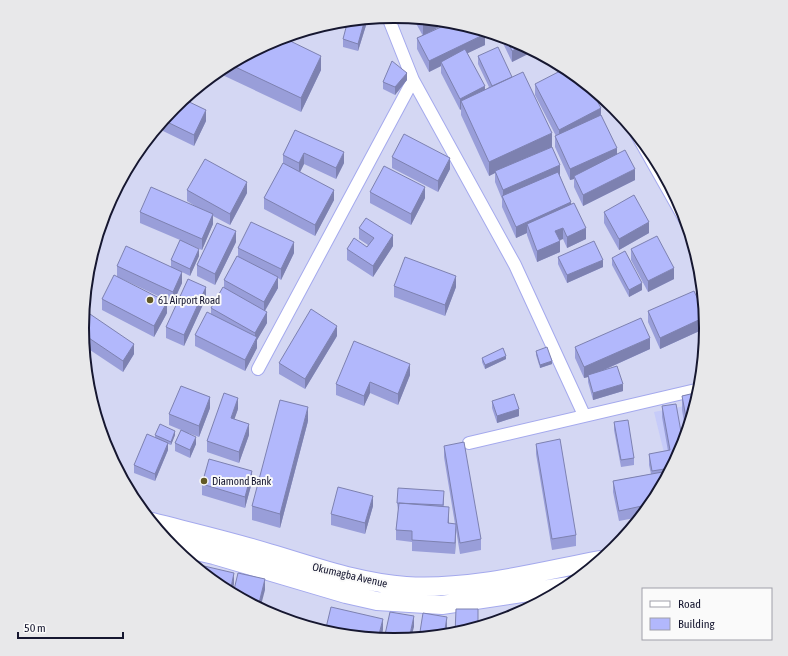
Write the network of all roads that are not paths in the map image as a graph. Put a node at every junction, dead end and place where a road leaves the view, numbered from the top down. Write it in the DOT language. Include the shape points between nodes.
graph roads {
  1 [pos="390,23"];
  2 [pos="413,80"];
  3 [pos="258,369"];
  4 [pos="693,390"];
  5 [pos="584,415"];
  6 [pos="469,443"];
  7 [pos="161,524"];
  8 [pos="182,548"];
  9 [pos="589,562"];
  10 [pos="552,589"];
  1 -- 2 [label="street"];
  2 -- 3 [label="street"];
  2 -- 5 [label="street" via="515,265"];
  4 -- 5 [label="street"];
  5 -- 6 [label="street"];
  7 -- 9 [label="main road, Okumagba Avenue" via="229,541 335,573 406,586 440,587"];
  8 -- 10 [label="main road, Okumagba Avenue" via="346,594 377,600 442,605"];
}
